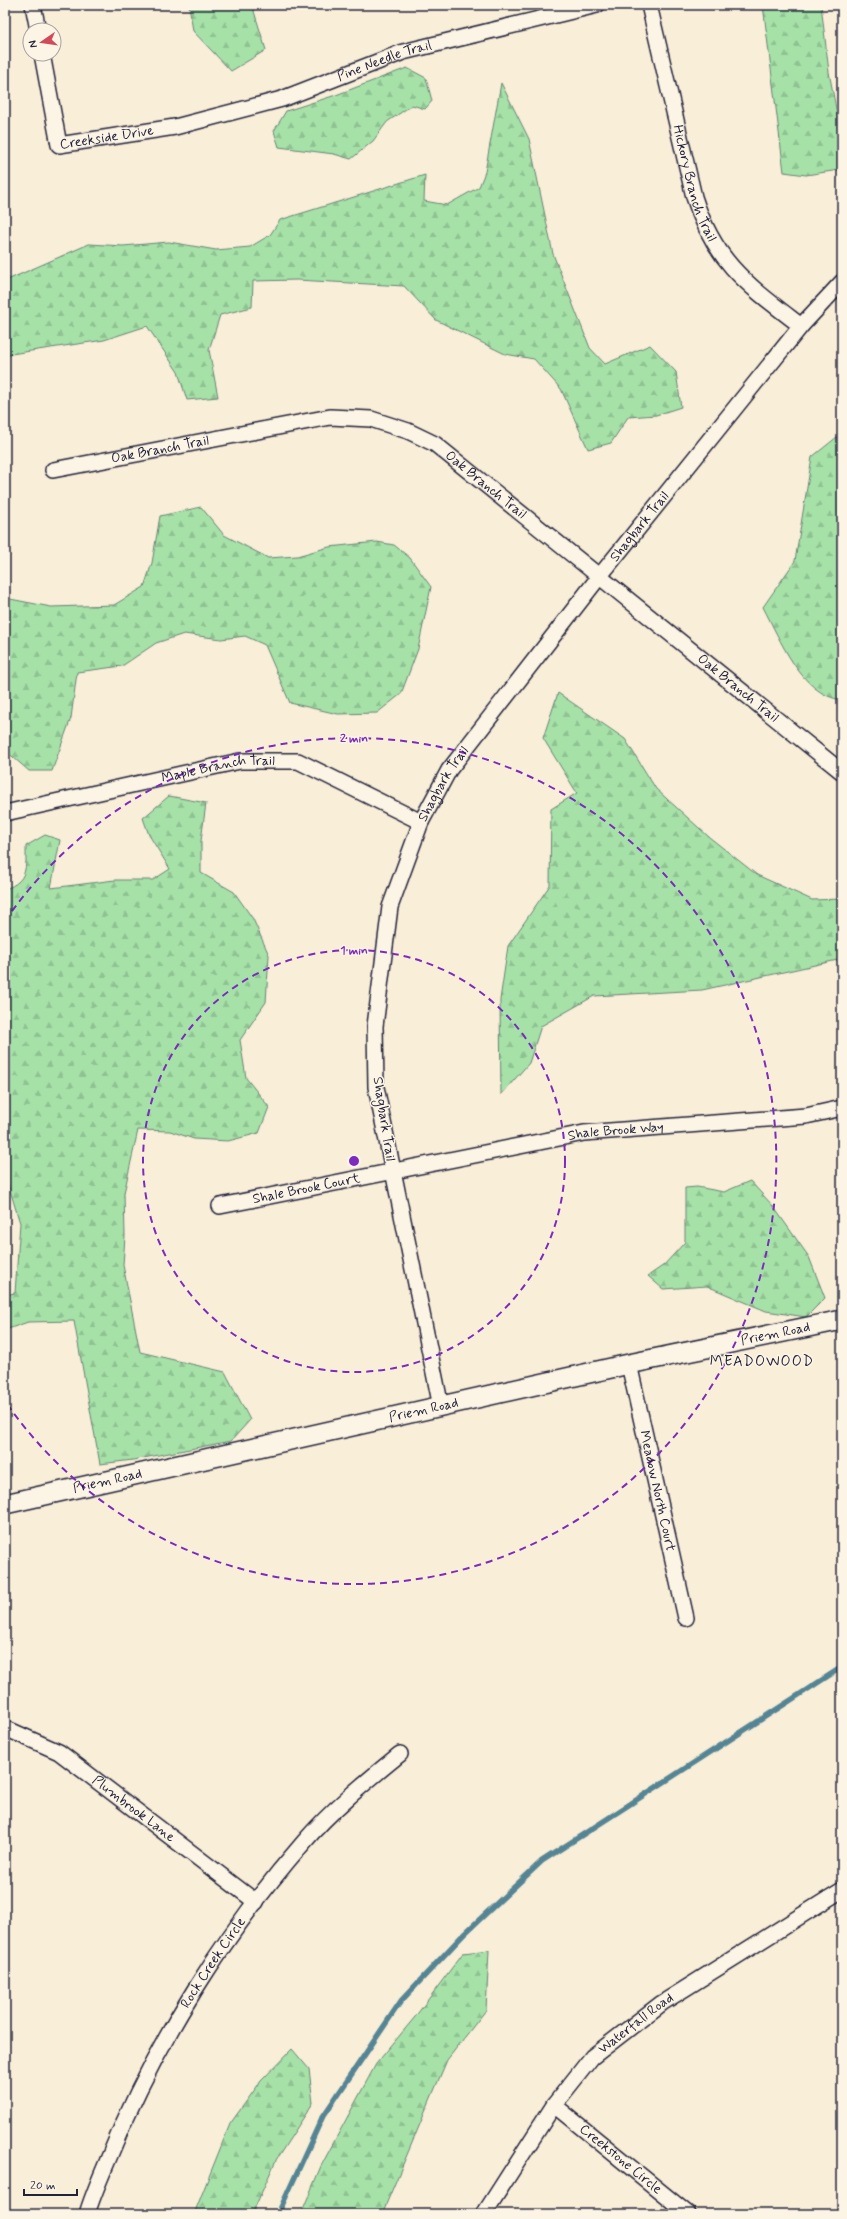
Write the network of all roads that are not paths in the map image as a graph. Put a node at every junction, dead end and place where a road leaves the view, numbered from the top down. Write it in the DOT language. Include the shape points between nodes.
graph roads {
  1 [pos="33,5"];
  2 [pos="596,5"];
  3 [pos="649,5"];
  4 [pos="36,22"];
  5 [pos="43,62"];
  6 [pos="175,127"];
  7 [pos="842,282"];
  8 [pos="801,326"];
  9 [pos="53,470"];
  10 [pos="599,578"];
  11 [pos="842,772"];
  12 [pos="5,813"];
  13 [pos="421,822"];
  14 [pos="842,1108"];
  15 [pos="392,1172"];
  16 [pos="220,1206"];
  17 [pos="842,1320"];
  18 [pos="629,1364"];
  19 [pos="441,1407"];
  20 [pos="5,1504"];
  21 [pos="686,1618"];
  22 [pos="5,1728"];
  23 [pos="400,1754"];
  24 [pos="842,1890"];
  25 [pos="256,1902"];
  26 [pos="554,2105"];
  27 [pos="87,2214"];
  28 [pos="484,2214"];
  29 [pos="688,2214"];
  1 -- 4 [label="street"];
  2 -- 6 [label="street, Pine Needle Trail" via="403,52 282,99"];
  3 -- 8 [label="street, Hickory Branch Trail" via="694,197 704,225 714,244 738,275"];
  5 -- 6 [label="street, Creekside Drive" via="59,145"];
  7 -- 8 [label="street, Shagbark Trail"];
  8 -- 10 [label="street, Shagbark Trail"];
  9 -- 10 [label="street, Oak Branch Trail" via="330,417 371,419 408,431 435,444"];
  10 -- 11 [label="street, Oak Branch Trail"];
  10 -- 13 [label="street, Shagbark Trail" via="449,770"];
  12 -- 13 [label="street, Maple Branch Trail" via="240,761 298,761"];
  13 -- 15 [label="street, Shagbark Trail" via="390,907 375,1026 376,1087"];
  14 -- 15 [label="street, Shale Brook Way" via="806,1116 584,1133"];
  15 -- 16 [label="street, Shale Brook Court"];
  15 -- 19 [label="street, Shagbark Trail"];
  17 -- 18 [label="street, Priem Road"];
  18 -- 19 [label="street, Priem Road"];
  18 -- 21 [label="street, Meadow North Court"];
  19 -- 20 [label="street, Priem Road"];
  22 -- 25 [label="street, Plumbrook Lane" via="60,1752"];
  23 -- 25 [label="street, Rock Creek Circle" via="356,1791 304,1841"];
  24 -- 26 [label="street, Waterfall Road" via="662,2003 592,2057"];
  25 -- 27 [label="street, Rock Creek Circle" via="171,2031 126,2113"];
  26 -- 28 [label="street, Waterfall Road"];
  26 -- 29 [label="street, Creekstone Circle"];
}
